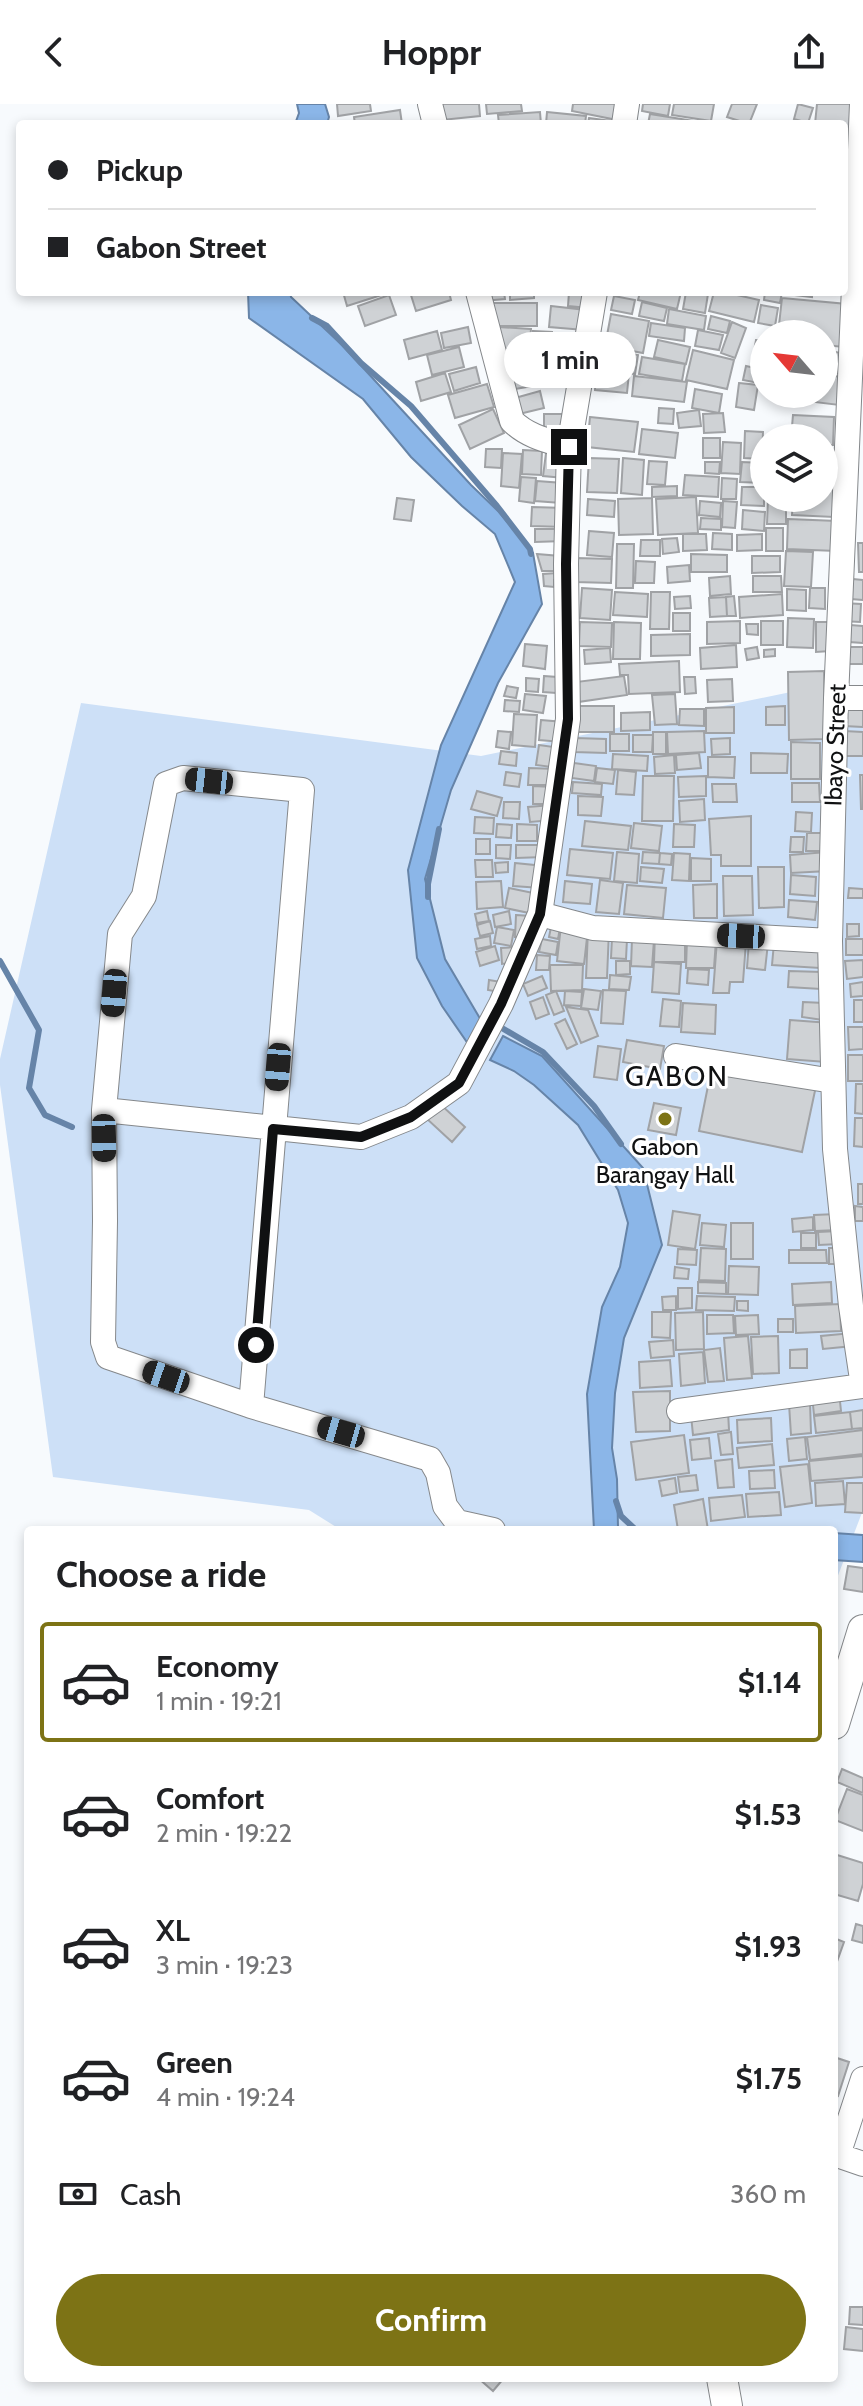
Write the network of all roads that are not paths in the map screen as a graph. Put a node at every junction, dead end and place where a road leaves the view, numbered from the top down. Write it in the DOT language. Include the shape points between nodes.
graph roads {
  1 [pos="862,104"];
  2 [pos="479,296"];
  3 [pos="594,296"];
  4 [pos="569,447"];
  5 [pos="836,698"];
  6 [pos="863,698"];
  7 [pos="540,914"];
  8 [pos="830,941"];
  9 [pos="676,1056"];
  10 [pos="833,1081"];
  11 [pos="104,1110"];
  12 [pos="273,1129"];
  13 [pos="863,1386"];
  14 [pos="251,1406"];
  15 [pos="679,1411"];
  16 [pos="475,1526"];
  17 [pos="863,1630"];
  18 [pos="858,1670"];
  19 [pos="838,1715"];
  20 [pos="863,2079"];
  21 [pos="838,2149"];
  22 [pos="838,2156"];
  23 [pos="863,2164"];
  24 [pos="723,2382"];
  25 [pos="727,2406"];
  1 -- 5 [label="street, Ibayo Street"];
  2 -- 4 [label="street" via="512,421 533,436"];
  3 -- 4 [label="street"];
  4 -- 7 [label="street" via="568,719"];
  5 -- 6 [label="street"];
  5 -- 8 [label="street, Ibayo Street"];
  7 -- 8 [label="street" via="593,928"];
  7 -- 12 [label="street" via="459,1083 411,1117 361,1137"];
  8 -- 10 [label="street, Ibayo Street"];
  9 -- 10 [label="street"];
  10 -- 13 [label="street, Ibayo Street" via="835,1149"];
  11 -- 12 [label="street"];
  11 -- 12 [label="street" via="120,934 144,896 166,784 183,778 302,790"];
  11 -- 14 [label="street" via="103,1342 108,1357"];
  12 -- 14 [label="street"];
  13 -- 15 [label="street"];
  14 -- 16 [label="street" via="430,1459 445,1506 457,1522"];
  17 -- 18 [label="main road"];
  18 -- 19 [label="main road"];
  20 -- 21 [label="street"];
  22 -- 23 [label="street"];
  24 -- 25 [label="main road"];
}
